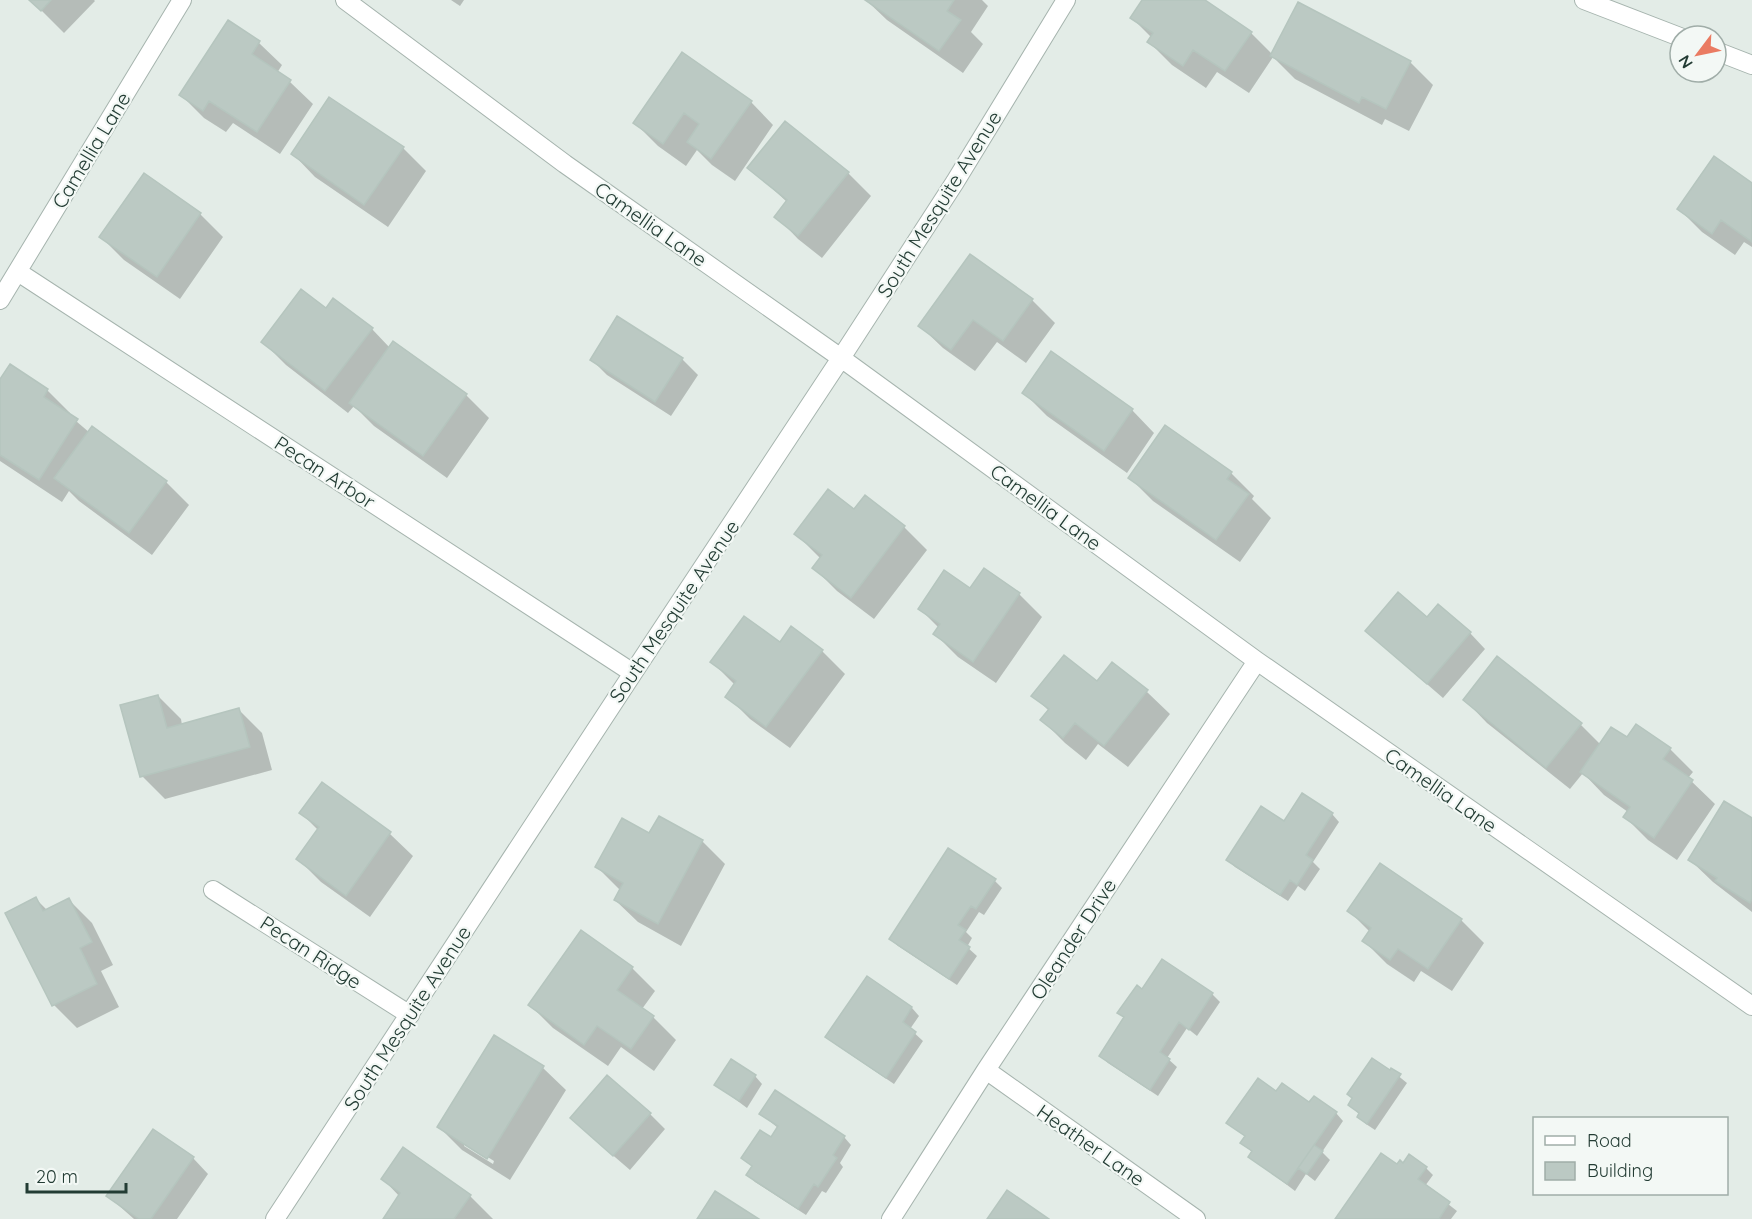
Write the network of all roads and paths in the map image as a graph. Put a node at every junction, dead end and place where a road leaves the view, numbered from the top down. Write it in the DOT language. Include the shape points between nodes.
graph roads {
  1 [pos="182,0"];
  2 [pos="345,0"];
  3 [pos="1066,0"];
  4 [pos="1584,0"];
  5 [pos="1668,32"];
  6 [pos="1728,56"];
  7 [pos="1752,65"];
  8 [pos="18,272"];
  9 [pos="0,300"];
  10 [pos="841,358"];
  11 [pos="1257,661"];
  12 [pos="633,673"];
  13 [pos="213,890"];
  14 [pos="1752,1006"];
  15 [pos="410,1015"];
  16 [pos="986,1070"];
  17 [pos="275,1219"];
  18 [pos="891,1219"];
  19 [pos="1196,1219"];
  1 -- 8 [label="street, Camellia Lane"];
  2 -- 10 [label="street, Camellia Lane" via="565,164"];
  3 -- 10 [label="street, South Mesquite Avenue"];
  4 -- 5 [label="street"];
  6 -- 7 [label="street"];
  8 -- 9 [label="street, Camellia Lane"];
  8 -- 12 [label="street, Pecan Arbor"];
  10 -- 11 [label="street, Camellia Lane"];
  10 -- 12 [label="street, South Mesquite Avenue"];
  11 -- 14 [label="street, Camellia Lane"];
  11 -- 16 [label="street, Oleander Drive"];
  12 -- 15 [label="street, South Mesquite Avenue"];
  13 -- 15 [label="street, Pecan Ridge"];
  15 -- 17 [label="street, South Mesquite Avenue"];
  16 -- 18 [label="street, Oleander Drive"];
  16 -- 19 [label="street, Heather Lane"];
}
